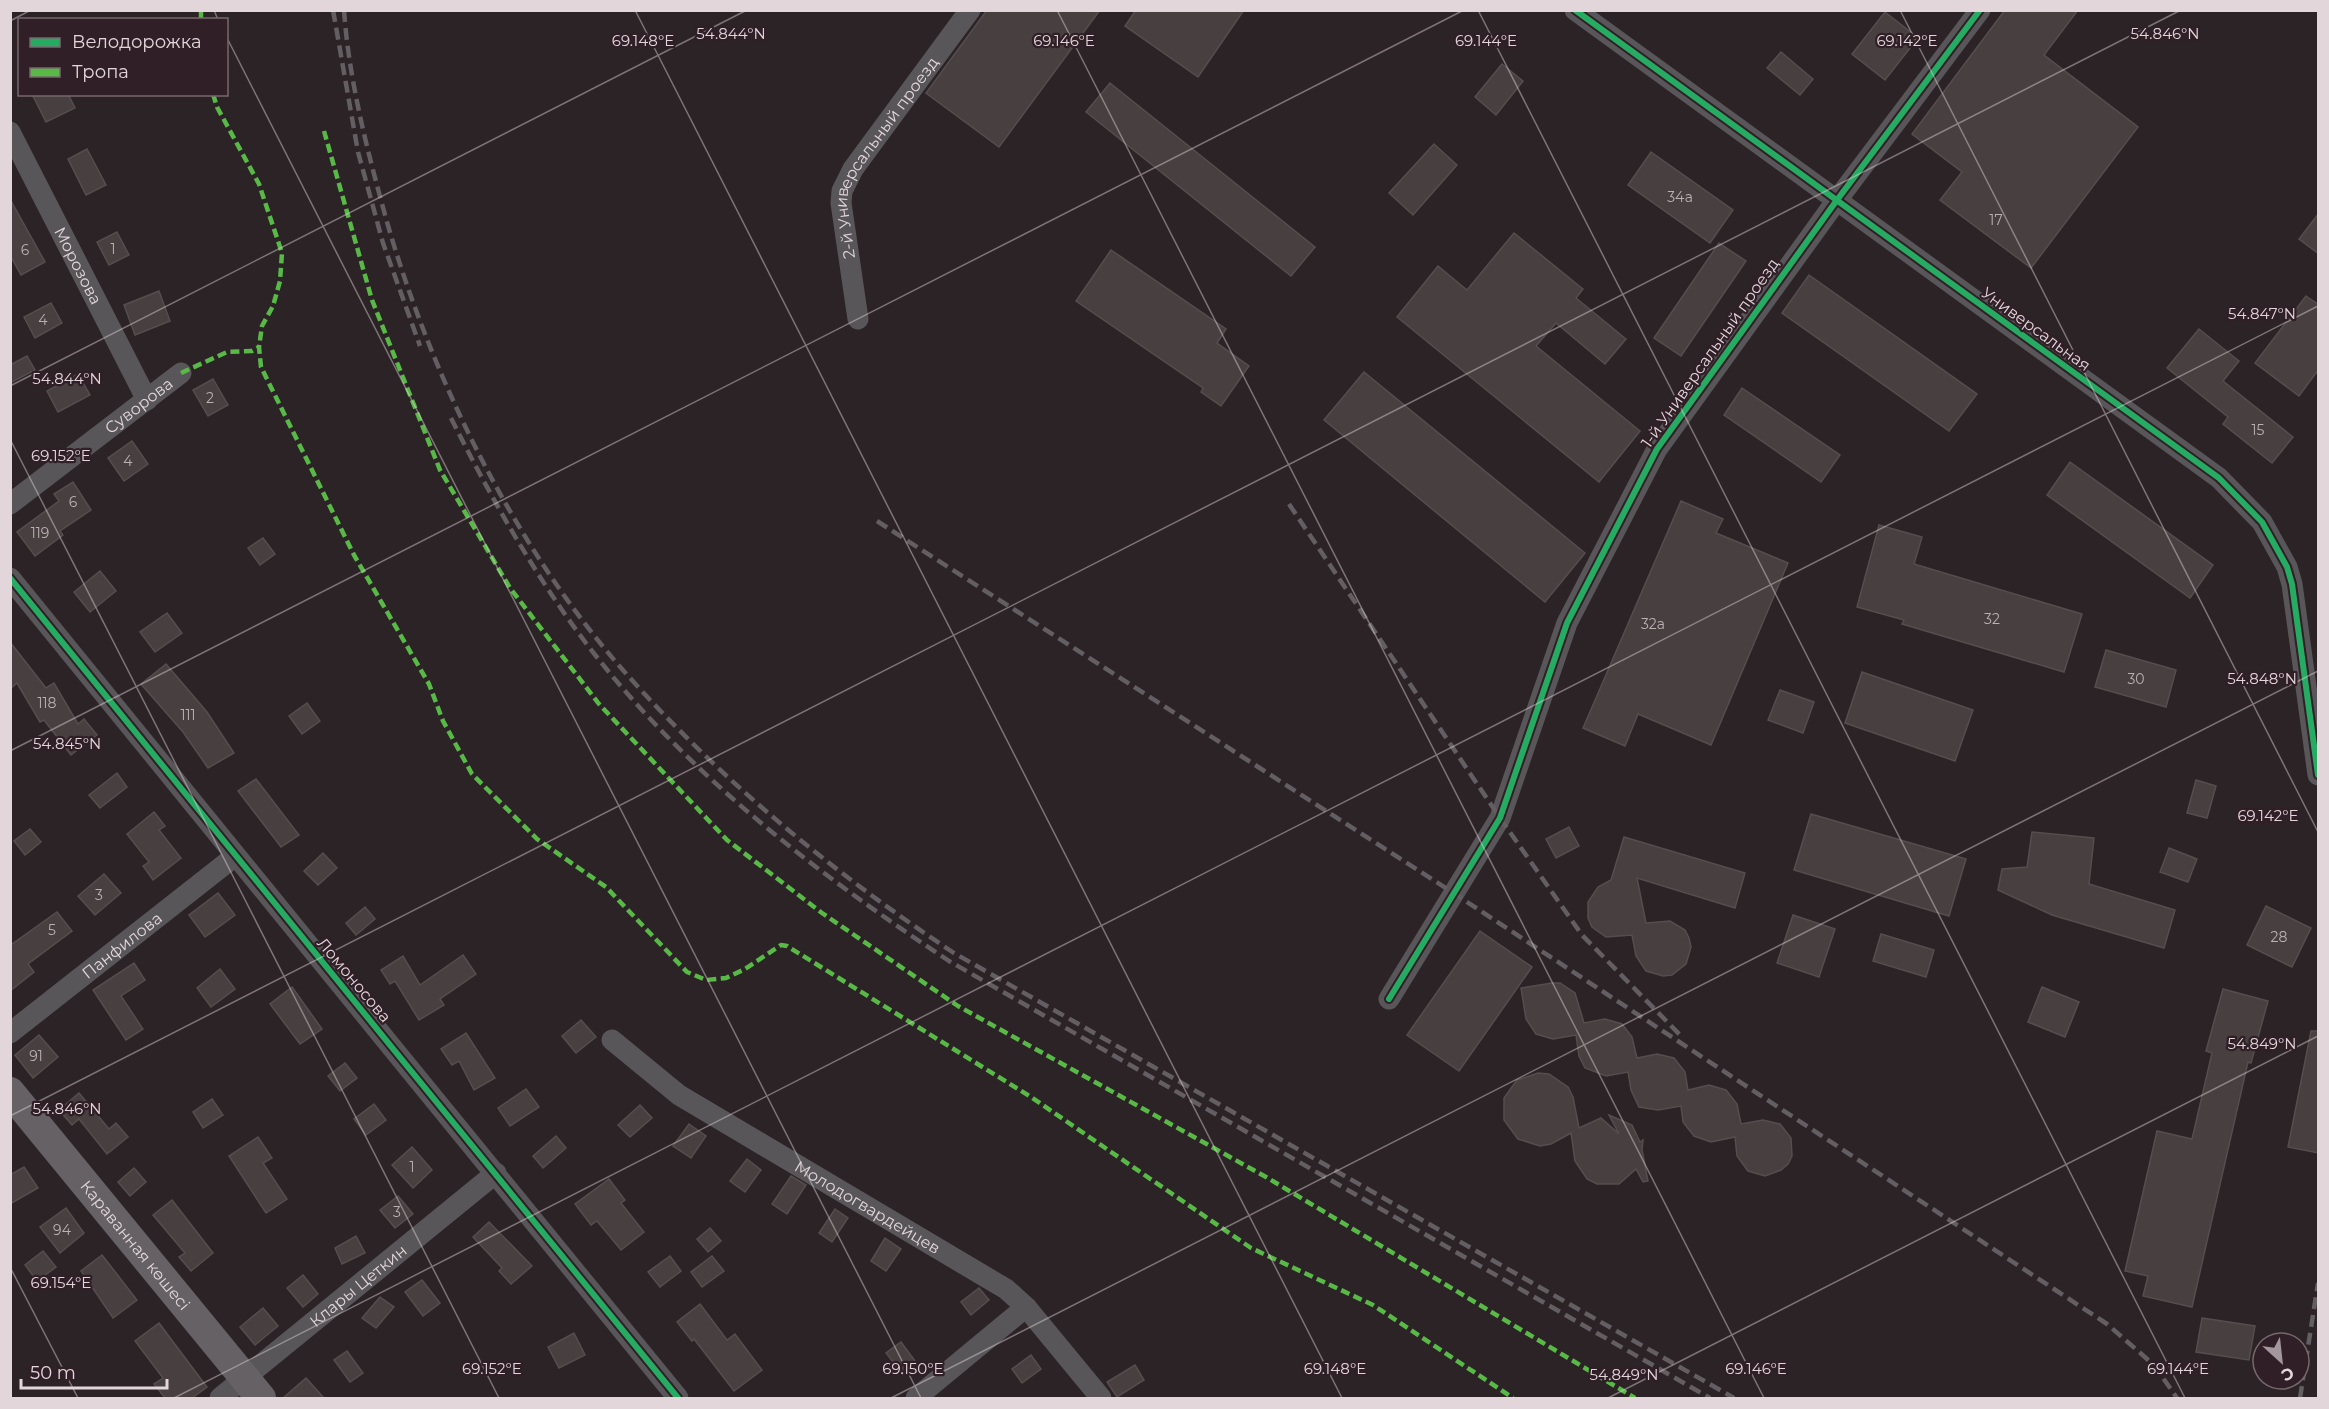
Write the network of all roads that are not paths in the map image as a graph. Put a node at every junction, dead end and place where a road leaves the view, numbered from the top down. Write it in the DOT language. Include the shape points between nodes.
graph roads {
  1 [pos="970,10"];
  2 [pos="1575,10"];
  3 [pos="1980,10"];
  4 [pos="10,132"];
  5 [pos="1837,200"];
  6 [pos="858,319"];
  7 [pos="181,373"];
  8 [pos="147,400"];
  9 [pos="10,504"];
  10 [pos="10,578"];
  11 [pos="2319,775"];
  12 [pos="234,857"];
  13 [pos="1389,999"];
  14 [pos="10,1033"];
  15 [pos="612,1040"];
  16 [pos="10,1092"];
  17 [pos="496,1173"];
  18 [pos="1026,1307"];
  19 [pos="253,1389"];
  20 [pos="220,1398"];
  21 [pos="678,1398"];
  22 [pos="916,1398"];
  23 [pos="1101,1398"];
  1 -- 6 [label="street, 2-й Универсальный проезд" via="853,169 842,191 842,217"];
  2 -- 5 [label="street, Универсальная"];
  3 -- 5 [label="street, 1-й Универсальный проезд"];
  4 -- 8 [label="street, Морозова"];
  5 -- 11 [label="street, Универсальная" via="2219,478 2262,522 2280,552 2292,584"];
  5 -- 13 [label="street, 1-й Универсальный проезд" via="1657,449 1567,623 1500,818"];
  7 -- 8 [label="street, Суворова"];
  8 -- 9 [label="street, Суворова"];
  10 -- 12 [label="street, Ломоносова"];
  12 -- 14 [label="street, Панфилова"];
  12 -- 17 [label="street, Ломоносова"];
  15 -- 18 [label="street, Молодогвардейцев" via="679,1095 1006,1289"];
  16 -- 19 [label="main road, Караванная көшесі"];
  17 -- 19 [label="street, Клары Цеткин"];
  17 -- 21 [label="street, Ломоносова"];
  18 -- 22 [label="street"];
  18 -- 23 [label="street, Молодогвардейцев"];
  19 -- 20 [label="street, Клары Цеткин"];
}
